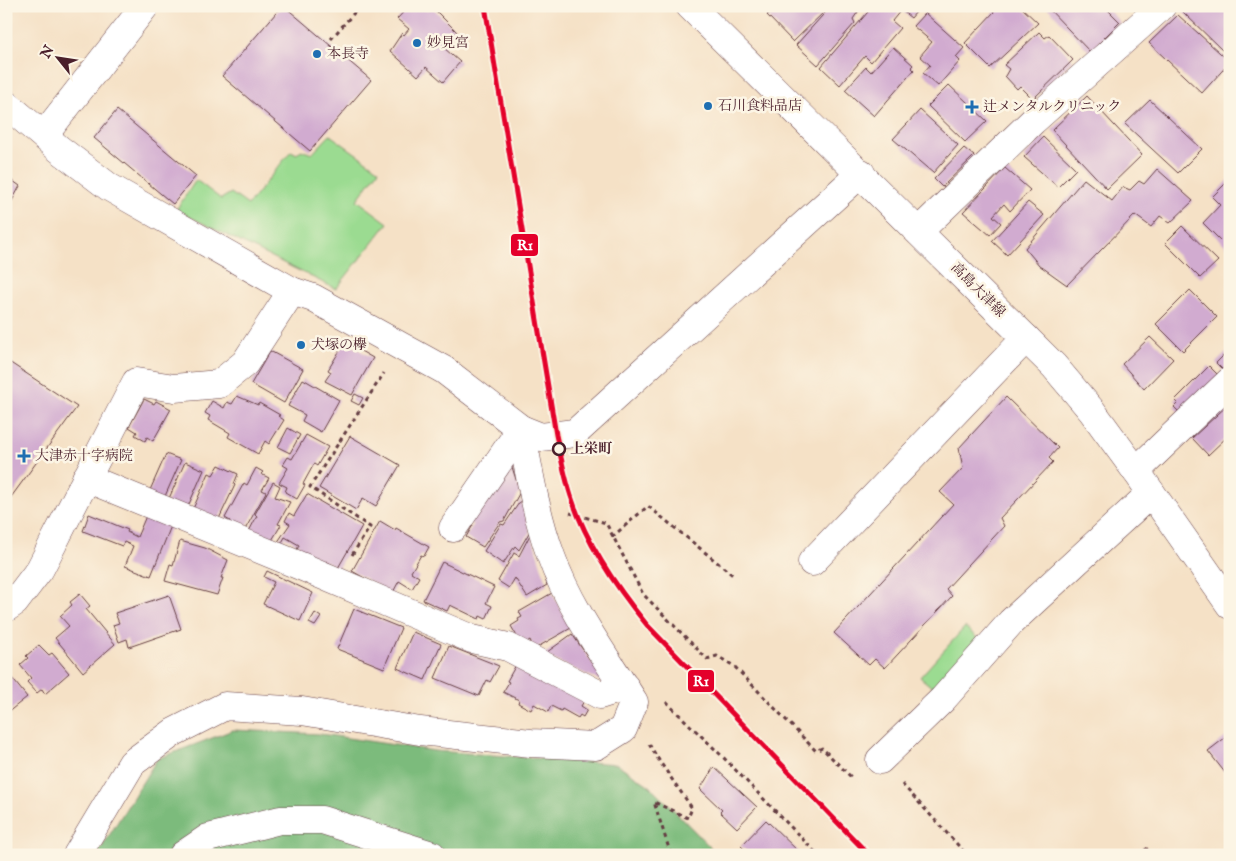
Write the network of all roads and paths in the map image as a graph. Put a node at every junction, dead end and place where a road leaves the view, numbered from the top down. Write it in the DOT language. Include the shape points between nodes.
graph roads {
  1 [pos="145,6"];
  2 [pos="360,6"];
  3 [pos="690,6"];
  4 [pos="1162,6"];
  5 [pos="331,39"];
  6 [pos="6,104"];
  7 [pos="44,135"];
  8 [pos="861,173"];
  9 [pos="919,231"];
  10 [pos="292,291"];
  11 [pos="1026,338"];
  12 [pos="402,346"];
  13 [pos="1230,381"];
  14 [pos="521,429"];
  15 [pos="86,478"];
  16 [pos="1144,482"];
  17 [pos="606,523"];
  18 [pos="453,528"];
  19 [pos="612,537"];
  20 [pos="812,562"];
  21 [pos="734,576"];
  22 [pos="336,581"];
  23 [pos="1226,591"];
  24 [pos="6,608"];
  25 [pos="659,696"];
  26 [pos="628,699"];
  27 [pos="880,760"];
  28 [pos="77,855"];
  29 [pos="183,855"];
  30 [pos="432,855"];
  31 [pos="671,855"];
  32 [pos="818,855"];
  33 [pos="968,855"];
  34 [pos="980,855"];
  35 [pos="988,855"];
  36 [pos="1138,855"];
  37 [pos="1154,855"];
  1 -- 7 [label="street"];
  2 -- 5 [label="path"];
  3 -- 8 [label="street, 高島大津線"];
  4 -- 9 [label="street" via="1033,121"];
  6 -- 7 [label="street"];
  7 -- 10 [label="street" via="109,187"];
  8 -- 9 [label="street, 高島大津線"];
  8 -- 14 [label="street" via="575,433 540,437"];
  9 -- 11 [label="street, 高島大津線"];
  10 -- 12 [label="street" via="313,298"];
  10 -- 15 [label="street" via="245,362 219,384 174,388 136,382"];
  11 -- 16 [label="street, 高島大津線" via="1075,390"];
  11 -- 20 [label="street"];
  12 -- 14 [label="street" via="444,370"];
  12 -- 22 [label="path" via="310,487 370,527"];
  13 -- 16 [label="street"];
  14 -- 18 [label="street"];
  14 -- 26 [label="street" via="534,502 551,557 574,606"];
  15 -- 22 [label="street"];
  15 -- 24 [label="street" via="40,569 15,602"];
  16 -- 23 [label="street, 高島大津線"];
  16 -- 27 [label="street" via="943,699"];
  17 -- 19 [label="path"];
  19 -- 21 [label="path" via="648,506"];
  19 -- 27 [label="path" via="643,594 707,659 717,656 734,666 816,751 822,748 857,783"];
  22 -- 26 [label="street" via="472,639 508,647 600,695"];
  25 -- 32 [label="path"];
  26 -- 28 [label="street" via="623,729 596,746 531,743 420,731 302,711 225,706 174,732 132,763"];
  26 -- 31 [label="path" via="660,762 692,808 688,818 654,802"];
  27 -- 33 [label="path"];
  29 -- 30 [label="street" via="208,838 280,820 322,820"];
  34 -- 35 [label="path" via="985,851"];
  36 -- 37 [label="path" via="1148,848"];
}
